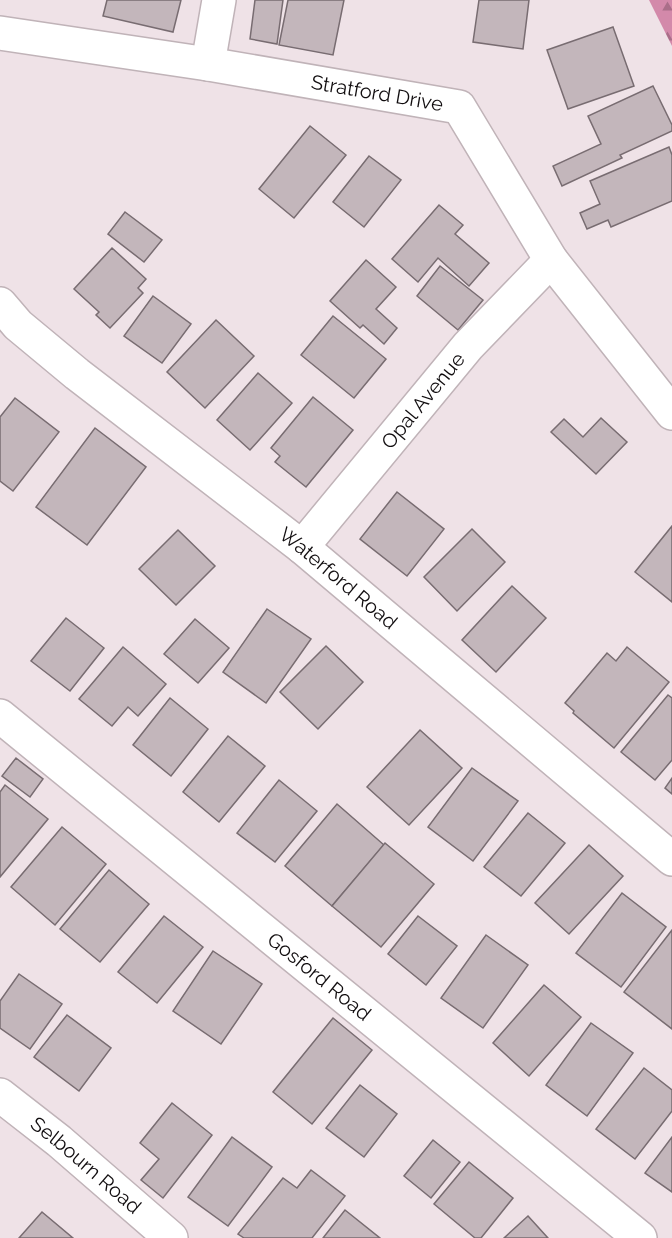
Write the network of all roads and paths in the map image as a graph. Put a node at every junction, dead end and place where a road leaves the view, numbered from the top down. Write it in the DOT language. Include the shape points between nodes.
graph roads {
  1 [pos="219,0"];
  2 [pos="0,33"];
  3 [pos="208,64"];
  4 [pos="551,260"];
  5 [pos="0,304"];
  6 [pos="672,413"];
  7 [pos="302,547"];
  8 [pos="0,716"];
  9 [pos="672,859"];
  10 [pos="0,1095"];
  11 [pos="171,1238"];
  12 [pos="640,1238"];
  1 -- 3 [label="street"];
  2 -- 3 [label="street, Stratford Drive"];
  3 -- 4 [label="street, Stratford Drive" via="459,107"];
  4 -- 6 [label="street, Stratford Drive"];
  4 -- 7 [label="street, Opal Avenue" via="468,346"];
  5 -- 7 [label="street, Waterford Road" via="18,325 77,374"];
  7 -- 9 [label="street, Waterford Road"];
  8 -- 12 [label="street, Gosford Road"];
  10 -- 11 [label="street, Selbourn Road"];
}
